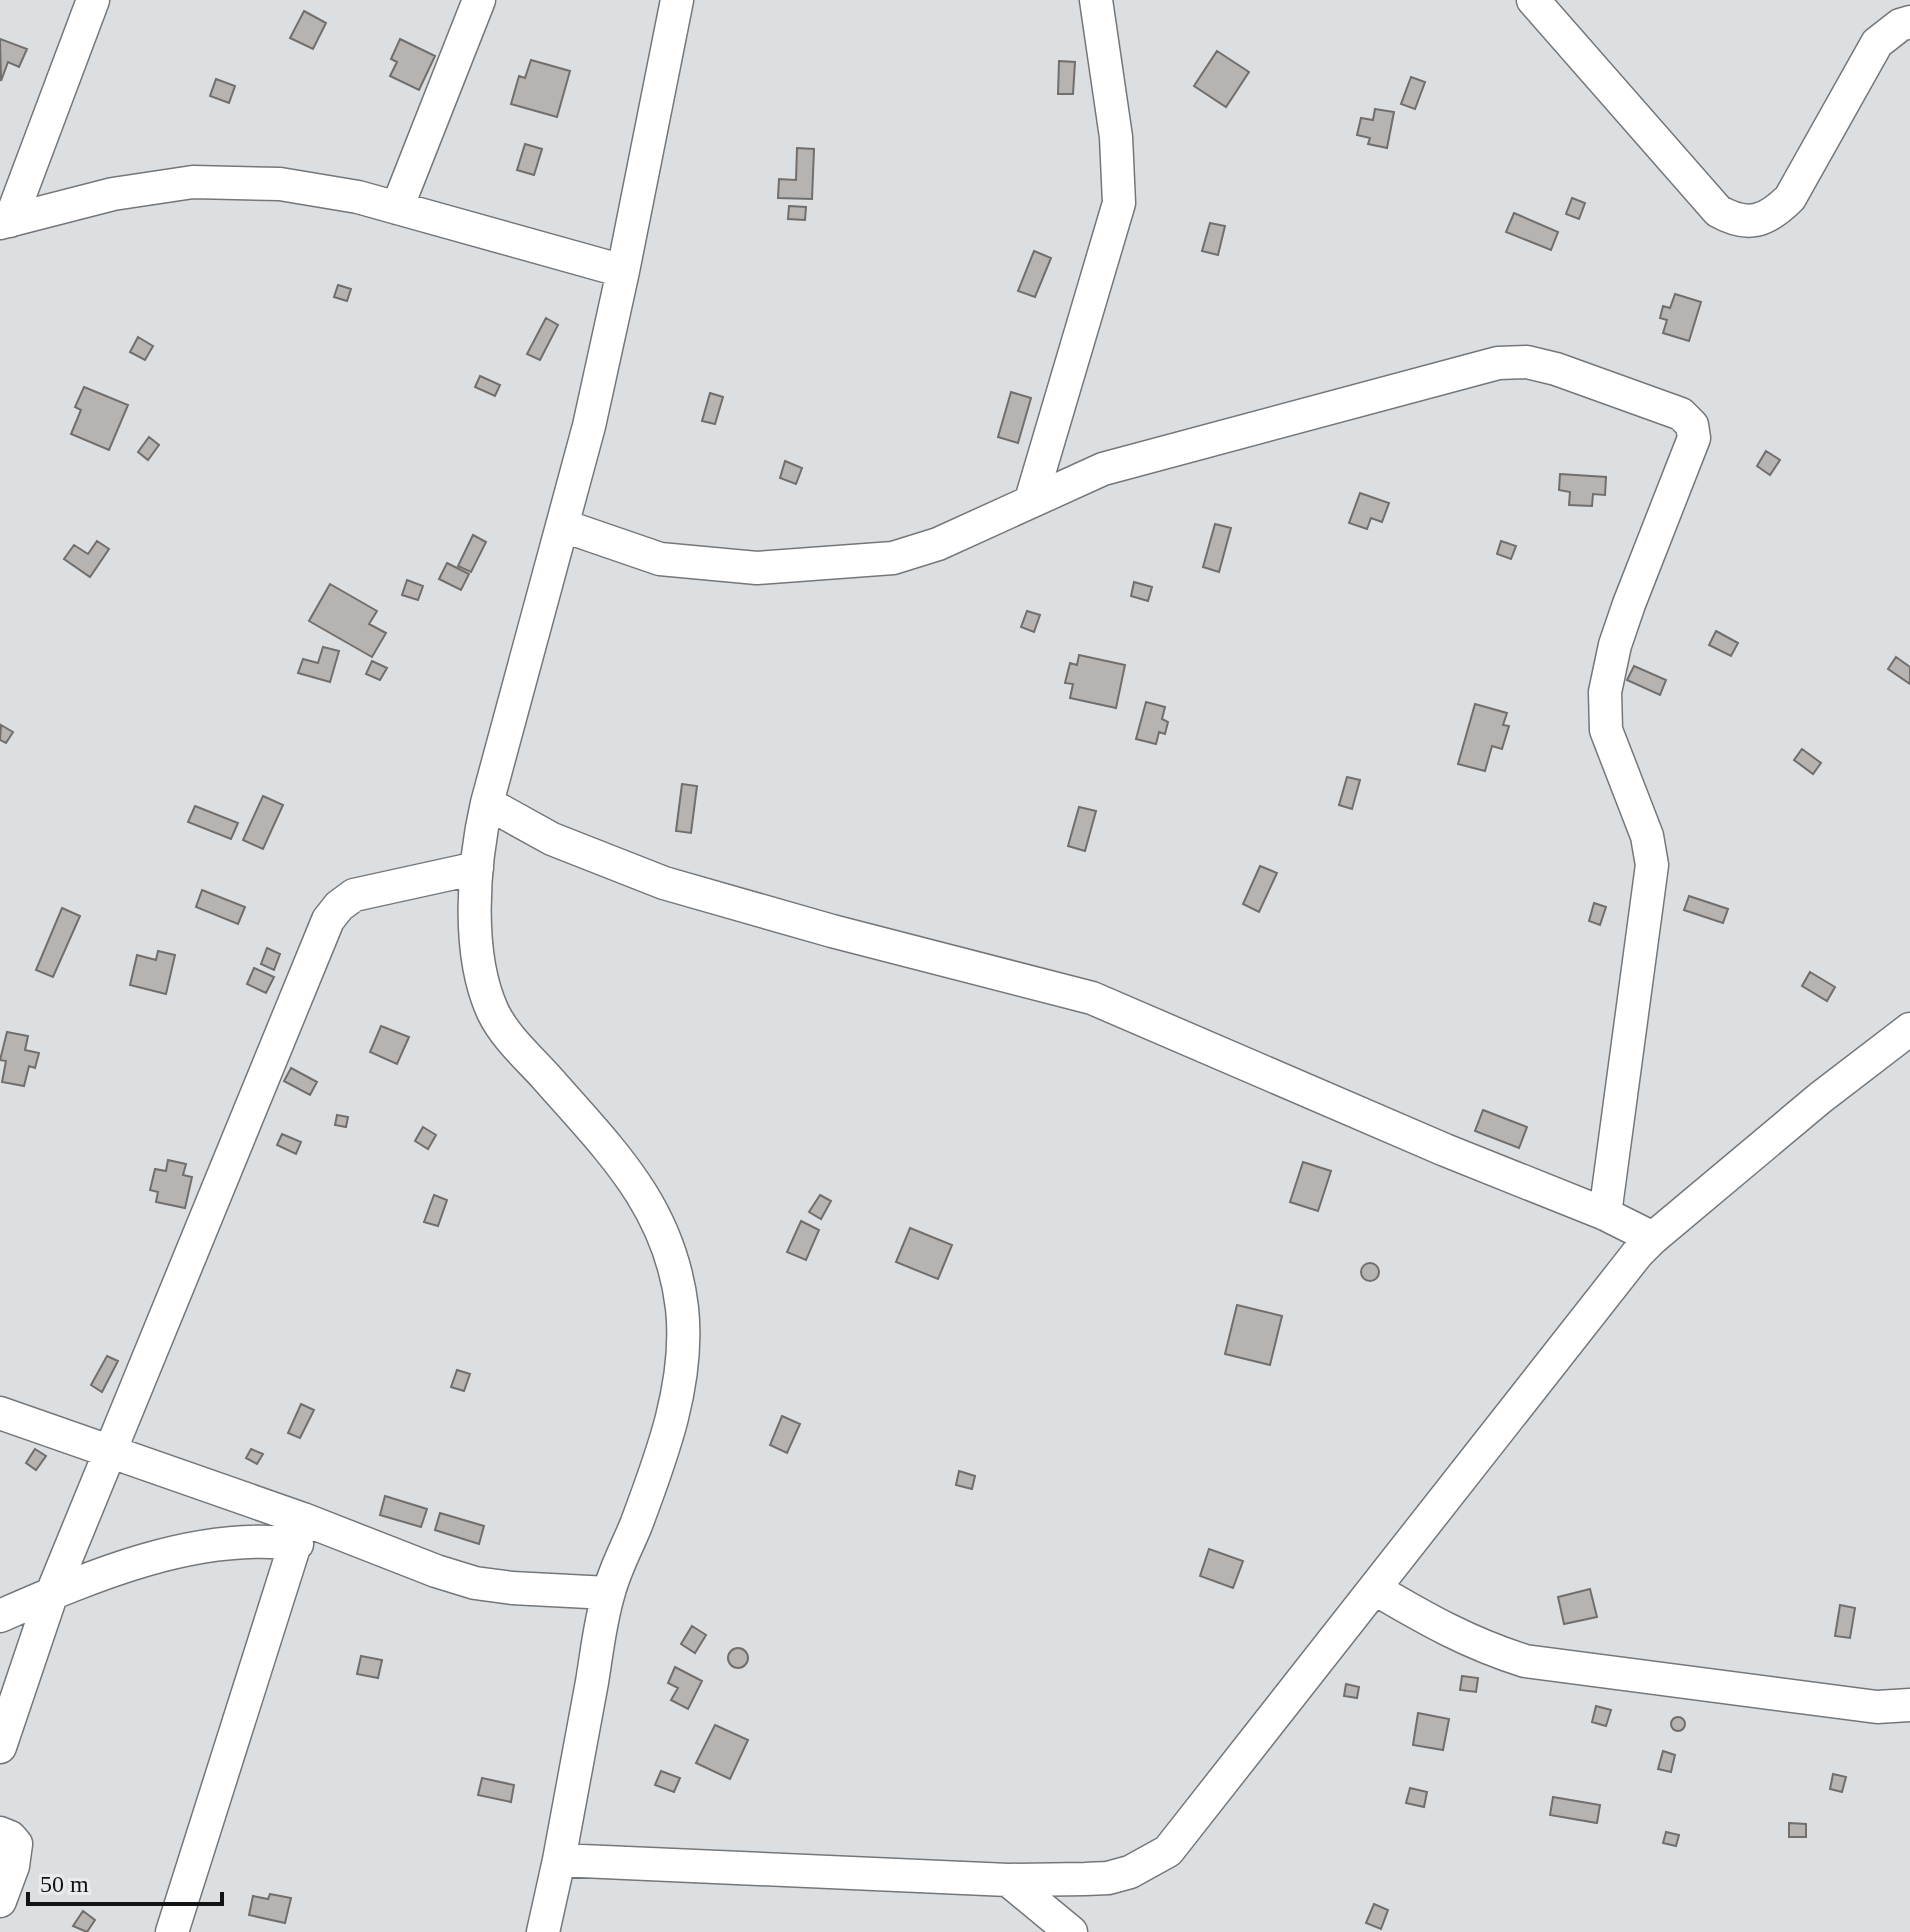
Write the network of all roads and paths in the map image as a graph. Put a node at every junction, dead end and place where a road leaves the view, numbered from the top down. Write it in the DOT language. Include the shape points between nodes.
graph roads {
  1 [pos="93,0"];
  2 [pos="677,0"];
  3 [pos="1096,0"];
  4 [pos="1533,0"];
  5 [pos="469,3"];
  6 [pos="1910,22"];
  7 [pos="397,208"];
  8 [pos="5,222"];
  9 [pos="623,271"];
  10 [pos="1031,500"];
  11 [pos="564,526"];
  12 [pos="487,803"];
  13 [pos="477,868"];
  14 [pos="1910,1029"];
  15 [pos="1605,1214"];
  16 [pos="1653,1238"];
  17 [pos="0,1413"];
  18 [pos="111,1453"];
  19 [pos="300,1532"];
  20 [pos="1375,1589"];
  21 [pos="52,1593"];
  22 [pos="608,1593"];
  23 [pos="0,1616"];
  24 [pos="1910,1705"];
  25 [pos="0,1747"];
  26 [pos="0,1833"];
  27 [pos="559,1860"];
  28 [pos="1008,1880"];
  29 [pos="0,1901"];
  30 [pos="172,1932"];
  31 [pos="543,1932"];
  32 [pos="1071,1932"];
  1 -- 8 [label="street"];
  2 -- 9 [label="street"];
  3 -- 10 [label="street" via="1116,137 1119,203"];
  4 -- 6 [label="street" via="1707,200 1730,218 1750,222 1769,216 1790,198 1877,43"];
  5 -- 7 [label="street"];
  7 -- 8 [label="street" via="280,184 193,182 113,194"];
  7 -- 9 [label="street"];
  9 -- 11 [label="street"];
  10 -- 11 [label="street" via="938,544 893,558 757,568 660,559"];
  10 -- 15 [label="street" via="1103,469 1498,363 1556,369 1681,414 1692,425 1694,438 1629,604 1605,692 1606,730 1647,836 1652,865"];
  11 -- 12 [label="street"];
  12 -- 13 [label="street"];
  12 -- 15 [label="street" via="552,839 664,883 1092,998"];
  13 -- 18 [label="street" via="354,895 328,920"];
  13 -- 22 [label="street" via="482,977 495,1015 627,1168 647,1199 674,1268 684,1356 675,1405"];
  14 -- 16 [label="street"];
  15 -- 16 [label="street"];
  16 -- 20 [label="street"];
  17 -- 18 [label="street"];
  18 -- 19 [label="street"];
  18 -- 21 [label="street"];
  19 -- 21 [label="street" via="213,1544"];
  19 -- 22 [label="street" via="475,1583"];
  19 -- 30 [label="street"];
  20 -- 24 [label="street" via="1434,1624 1525,1661 1877,1707"];
  20 -- 28 [label="street" via="1168,1851 1108,1878"];
  21 -- 23 [label="street"];
  21 -- 25 [label="street"];
  22 -- 27 [label="street"];
  26 -- 29 [label="street" via="16,1844"];
  27 -- 28 [label="street"];
  27 -- 31 [label="street"];
  28 -- 32 [label="street"];
}
